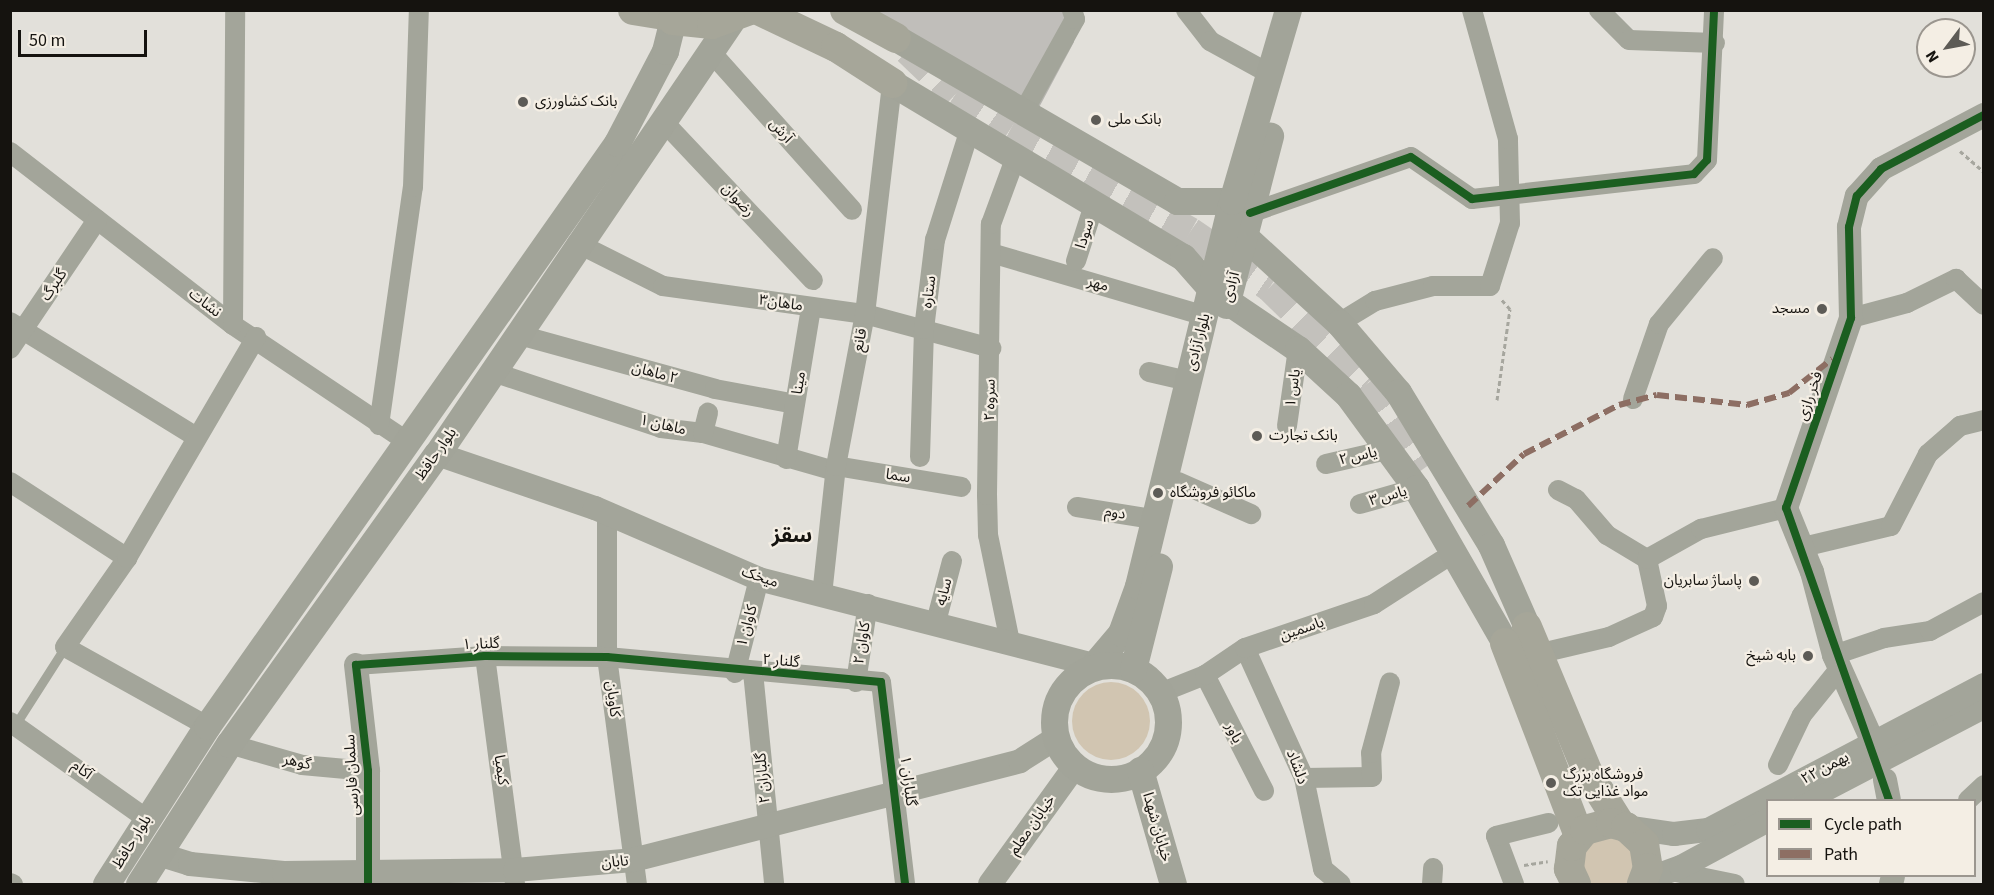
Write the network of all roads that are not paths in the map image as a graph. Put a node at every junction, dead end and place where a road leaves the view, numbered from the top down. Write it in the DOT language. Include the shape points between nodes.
graph roads {
  1 [pos="235,10"];
  2 [pos="419,10"];
  3 [pos="633,10"];
  4 [pos="845,10"];
  5 [pos="1072,10"];
  6 [pos="1186,10"];
  7 [pos="1288,10"];
  8 [pos="1305,10"];
  9 [pos="1473,10"];
  10 [pos="1599,10"];
  11 [pos="1714,10"];
  12 [pos="746,14"];
  13 [pos="667,15"];
  14 [pos="896,38"];
  15 [pos="1715,43"];
  16 [pos="710,51"];
  17 [pos="1270,74"];
  18 [pos="892,83"];
  19 [pos="1024,111"];
  20 [pos="1983,115"];
  21 [pos="662,120"];
  22 [pos="969,132"];
  23 [pos="10,152"];
  24 [pos="1015,159"];
  25 [pos="1511,197"];
  26 [pos="1093,208"];
  27 [pos="852,210"];
  28 [pos="1242,216"];
  29 [pos="97,220"];
  30 [pos="577,243"];
  31 [pos="991,253"];
  32 [pos="1713,258"];
  33 [pos="1076,261"];
  34 [pos="813,280"];
  35 [pos="1220,296"];
  36 [pos="1983,305"];
  37 [pos="811,308"];
  38 [pos="865,314"];
  39 [pos="1204,316"];
  40 [pos="1851,318"];
  41 [pos="1339,322"];
  42 [pos="233,325"];
  43 [pos="17,326"];
  44 [pos="924,329"];
  45 [pos="516,334"];
  46 [pos="256,337"];
  47 [pos="991,348"];
  48 [pos="10,349"];
  49 [pos="1298,350"];
  50 [pos="493,372"];
  51 [pos="1149,372"];
  52 [pos="1188,381"];
  53 [pos="1633,399"];
  54 [pos="795,405"];
  55 [pos="708,413"];
  56 [pos="1983,420"];
  57 [pos="379,425"];
  58 [pos="1287,426"];
  59 [pos="703,433"];
  60 [pos="195,437"];
  61 [pos="408,442"];
  62 [pos="1391,449"];
  63 [pos="438,454"];
  64 [pos="920,457"];
  65 [pos="786,459"];
  66 [pos="1326,464"];
  67 [pos="836,468"];
  68 [pos="10,482"];
  69 [pos="1178,482"];
  70 [pos="961,487"];
  71 [pos="1416,488"];
  72 [pos="1558,490"];
  73 [pos="1360,504"];
  74 [pos="1077,507"];
  75 [pos="1786,508"];
  76 [pos="607,512"];
  77 [pos="1251,514"];
  78 [pos="1153,519"];
  79 [pos="1803,547"];
  80 [pos="127,558"];
  81 [pos="1647,559"];
  82 [pos="952,561"];
  83 [pos="1441,561"];
  84 [pos="759,579"];
  85 [pos="822,595"];
  86 [pos="1983,602"];
  87 [pos="868,604"];
  88 [pos="936,622"];
  89 [pos="1523,641"];
  90 [pos="1010,642"];
  91 [pos="65,647"];
  92 [pos="1245,648"];
  93 [pos="485,656"];
  94 [pos="607,657"];
  95 [pos="1837,662"];
  96 [pos="356,665"];
  97 [pos="1094,665"];
  98 [pos="1132,669"];
  99 [pos="744,672"];
  100 [pos="1205,675"];
  101 [pos="856,682"];
  102 [pos="881,682"];
  103 [pos="1390,682"];
  104 [pos="1983,685"];
  105 [pos="1160,693"];
  106 [pos="1983,707"];
  107 [pos="14,722"];
  108 [pos="207,726"];
  109 [pos="1056,738"];
  110 [pos="1872,740"];
  111 [pos="229,744"];
  112 [pos="1778,765"];
  113 [pos="1075,766"];
  114 [pos="368,771"];
  115 [pos="1140,771"];
  116 [pos="1304,778"];
  117 [pos="1983,785"];
  118 [pos="897,790"];
  119 [pos="1264,791"];
  120 [pos="1766,799"];
  121 [pos="1766,799"];
  122 [pos="1809,799"];
  123 [pos="1970,799"];
  124 [pos="147,819"];
  125 [pos="1765,822"];
  126 [pos="1548,823"];
  127 [pos="1623,826"];
  128 [pos="768,828"];
  129 [pos="1579,836"];
  130 [pos="158,854"];
  131 [pos="633,860"];
  132 [pos="1509,876"];
  133 [pos="515,877"];
  134 [pos="1906,877"];
  135 [pos="1653,878"];
  136 [pos="368,879"];
  137 [pos="106,885"];
  138 [pos="139,885"];
  139 [pos="637,885"];
  140 [pos="774,885"];
  141 [pos="905,885"];
  142 [pos="990,885"];
  143 [pos="1173,885"];
  144 [pos="1341,885"];
  145 [pos="1576,885"];
  146 [pos="1735,885"];
  147 [pos="1893,885"];
  1 -- 42 [label="street"];
  2 -- 57 [label="street" via="413,187"];
  3 -- 13 [label="main road"];
  4 -- 14 [label="main road"];
  5 -- 19 [label="street" via="1075,19"];
  6 -- 17 [label="street" via="1210,41"];
  7 -- 17 [label="main road, بلوار آزادی"];
  8 -- 28 [label="main road, آزادی"];
  9 -- 25 [label="street" via="1509,139"];
  10 -- 15 [label="street" via="1629,40"];
  11 -- 15 [label="street"];
  12 -- 13 [label="main road"];
  12 -- 16 [label="main road, بلوار حافظ"];
  12 -- 18 [label="main road" via="836,47"];
  13 -- 61 [label="main road, بلوار حافظ" via="665,51 617,142"];
  14 -- 19 [label="main road"];
  15 -- 25 [label="street" via="1702,170"];
  16 -- 21 [label="main road, بلوار حافظ"];
  16 -- 27 [label="street, آرش"];
  17 -- 28 [label="main road, بلوار آزادی"];
  18 -- 22 [label="main road"];
  18 -- 38 [label="street, قانع"];
  19 -- 28 [label="main road" via="1177,201"];
  20 -- 40 [label="street, فخر رازی" via="1881,169 1857,196 1850,227"];
  21 -- 30 [label="main road, بلوار حافظ"];
  21 -- 34 [label="street, رضوان"];
  22 -- 24 [label="main road"];
  22 -- 44 [label="street, ستاره" via="935,240"];
  23 -- 29 [label="street, نشات"];
  24 -- 26 [label="main road"];
  24 -- 31 [label="street, سروه ۲" via="991,224"];
  25 -- 28 [label="street" via="1472,199 1412,157"];
  25 -- 41 [label="street" via="1510,223 1490,286 1433,286 1375,302"];
  26 -- 33 [label="street, سودا"];
  26 -- 35 [label="main road" via="1183,257"];
  28 -- 35 [label="main road, آزادی"];
  28 -- 35 [label="main road, بلوار آزادی"];
  28 -- 41 [label="main road"];
  29 -- 42 [label="street, نشات"];
  29 -- 43 [label="street, گلبرگ"];
  30 -- 37 [label="street, ماهان۳" via="663,286"];
  30 -- 45 [label="main road, بلوار حافظ"];
  31 -- 39 [label="street, مهر"];
  31 -- 47 [label="street, سروه ۲"];
  32 -- 53 [label="street" via="1659,324"];
  35 -- 39 [label="main road, بلوار آزادی"];
  35 -- 49 [label="main road"];
  35 -- 69 [label="main road, آزادی"];
  36 -- 40 [label="street" via="1956,279 1907,303"];
  37 -- 38 [label="street, ماهان۳"];
  37 -- 54 [label="street, مینا"];
  38 -- 44 [label="street, ماهان۳"];
  38 -- 67 [label="street, قانع"];
  39 -- 52 [label="main road, بلوار آزادی"];
  40 -- 75 [label="street, فخر رازی"];
  41 -- 89 [label="main road" via="1398,392 1491,545"];
  42 -- 46 [label="street, نشات"];
  43 -- 48 [label="street, گلبرگ"];
  43 -- 60 [label="street"];
  44 -- 47 [label="street, ماهان۳"];
  44 -- 64 [label="street, ستاره"];
  45 -- 50 [label="main road, بلوار حافظ"];
  45 -- 54 [label="street, ٢ ماهان" via="715,389"];
  46 -- 57 [label="street, نشات"];
  46 -- 60 [label="street"];
  47 -- 90 [label="street, سروه ۲" via="988,534"];
  49 -- 58 [label="street, یاس ۱"];
  49 -- 62 [label="main road" via="1348,395"];
  50 -- 59 [label="street, ماهان ۱" via="661,428"];
  50 -- 63 [label="main road, بلوار حافظ"];
  51 -- 52 [label="street"];
  52 -- 78 [label="main road, بلوار آزادی"];
  54 -- 65 [label="street, مینا"];
  55 -- 59 [label="street"];
  56 -- 79 [label="street" via="1960,426 1928,454 1891,526"];
  57 -- 61 [label="street, نشات"];
  59 -- 65 [label="street, ماهان ۱"];
  60 -- 80 [label="street"];
  61 -- 108 [label="main road, بلوار حافظ"];
  62 -- 66 [label="street, یاس ۲"];
  62 -- 71 [label="main road"];
  63 -- 76 [label="street, میخک"];
  63 -- 111 [label="main road, بلوار حافظ"];
  65 -- 67 [label="street, ماهان ۱"];
  67 -- 70 [label="street, سما"];
  67 -- 85 [label="street, قانع"];
  68 -- 80 [label="street"];
  69 -- 77 [label="street"];
  69 -- 98 [label="main road, آزادی" via="1146,635"];
  71 -- 73 [label="street, یاس ۳"];
  71 -- 89 [label="main road"];
  72 -- 81 [label="street" via="1576,499 1614,540"];
  74 -- 78 [label="street, دوم"];
  75 -- 79 [label="street"];
  75 -- 81 [label="street" via="1701,529"];
  76 -- 84 [label="street, میخک"];
  76 -- 94 [label="street, کاویان"];
  78 -- 97 [label="main road, بلوار آزادی" via="1121,633"];
  79 -- 95 [label="street"];
  80 -- 91 [label="street"];
  81 -- 89 [label="street" via="1657,606 1653,617 1609,637"];
  82 -- 88 [label="street, سایه"];
  83 -- 92 [label="street, یاسمین" via="1374,604"];
  84 -- 85 [label="street, میخک"];
  84 -- 99 [label="street, کاوان ۱"];
  85 -- 87 [label="street, میخک"];
  86 -- 95 [label="street" via="1930,631"];
  87 -- 88 [label="street, میخک"];
  87 -- 101 [label="street, کاوان ۲"];
  88 -- 90 [label="street, میخک"];
  89 -- 127 [label="main road" via="1588,772"];
  89 -- 129 [label="main road"];
  90 -- 97 [label="street, میخک"];
  91 -- 107 [label="lane"];
  91 -- 108 [label="street"];
  92 -- 100 [label="street, یاسمین"];
  92 -- 116 [label="street, دلشاد"];
  93 -- 94 [label="street, گلنار ۱"];
  93 -- 96 [label="street, گلنار ۱"];
  93 -- 133 [label="street, کیمیا"];
  94 -- 99 [label="street, گلنار ۲"];
  94 -- 131 [label="street, کاویان"];
  95 -- 110 [label="street"];
  95 -- 112 [label="street" via="1802,715"];
  96 -- 114 [label="street, سلمان فارسی"];
  97 -- 98 [label="main road"];
  97 -- 109 [label="main road" via="1064,689 1056,704"];
  98 -- 105 [label="main road"];
  99 -- 101 [label="street, گلنار ۲"];
  99 -- 128 [label="street, گلباران ۲"];
  100 -- 105 [label="street, یاسمین"];
  100 -- 119 [label="street, یاور"];
  101 -- 102 [label="street, گلنار ۲"];
  102 -- 118 [label="street, گلباران ۱"];
  103 -- 116 [label="street" via="1371,753 1372,777"];
  104 -- 120 [label="street, ۲۲ بهمن"];
  105 -- 115 [label="main road" via="1167,727 1163,744"];
  106 -- 122 [label="street, ۲۲ بهمن"];
  107 -- 124 [label="street, آکام"];
  108 -- 124 [label="main road, بلوار حافظ"];
  109 -- 113 [label="main road"];
  109 -- 118 [label="street, تابان" via="1020,761"];
  111 -- 114 [label="street, گوهر" via="302,765"];
  111 -- 130 [label="main road, بلوار حافظ"];
  113 -- 115 [label="main road" via="1107,778"];
  113 -- 142 [label="street, خیابان معلم"];
  114 -- 136 [label="street, سلمان فارسی"];
  115 -- 143 [label="main road, خیابان شهدا"];
  116 -- 144 [label="street, دلشاد" via="1323,869"];
  117 -- 123 [label="street"];
  118 -- 128 [label="street, تابان"];
  118 -- 141 [label="street, گلباران ۱"];
  121 -- 127 [label="street, ۲۲ بهمن" via="1708,830 1674,834"];
  124 -- 137 [label="main road, بلوار حافظ"];
  125 -- 135 [label="street"];
  126 -- 132 [label="street" via="1496,836"];
  127 -- 129 [label="main road" via="1593,826"];
  127 -- 135 [label="main road" via="1644,844"];
  128 -- 131 [label="street, تابان"];
  128 -- 140 [label="street, گلباران ۲"];
  129 -- 145 [label="main road" via="1569,857"];
  130 -- 136 [label="street, تابان" via="190,864"];
  130 -- 138 [label="main road, بلوار حافظ"];
  131 -- 133 [label="street, تابان"];
  131 -- 139 [label="street, کاویان"];
  133 -- 136 [label="street, تابان"];
  134 -- 147 [label="street"];
  135 -- 146 [label="street"];
}
